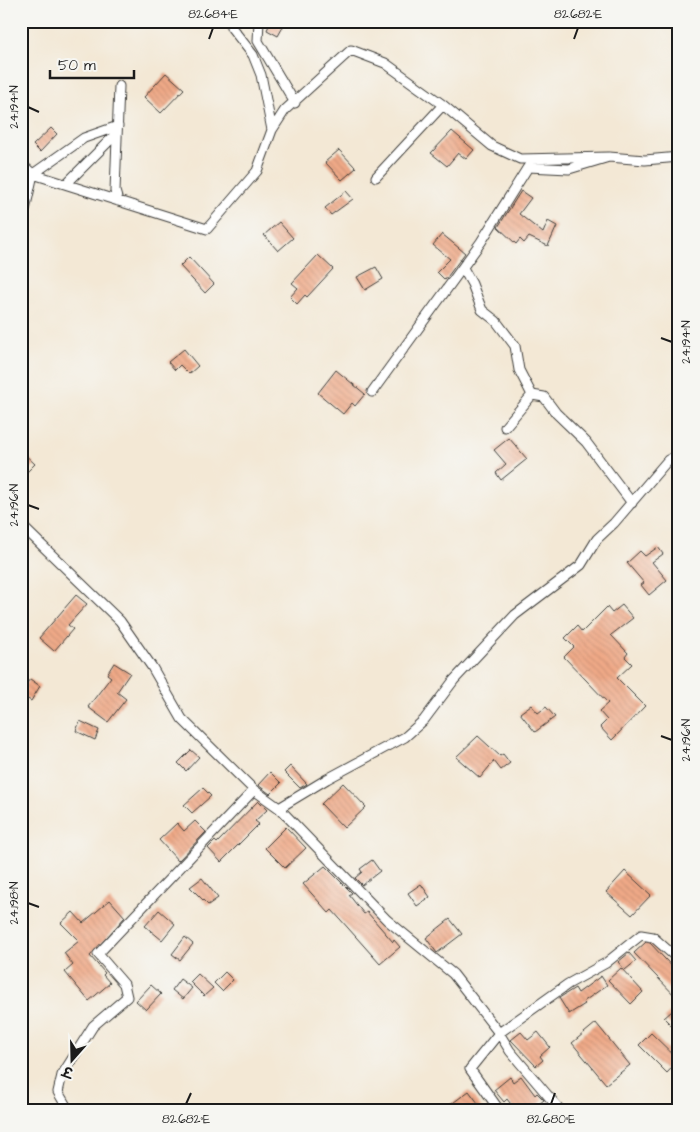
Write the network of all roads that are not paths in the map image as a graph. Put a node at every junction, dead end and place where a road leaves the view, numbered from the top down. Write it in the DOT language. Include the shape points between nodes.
graph roads {
  1 [pos="233,21"];
  2 [pos="259,21"];
  3 [pos="119,86"];
  4 [pos="295,103"];
  5 [pos="443,105"];
  6 [pos="118,129"];
  7 [pos="272,130"];
  8 [pos="609,157"];
  9 [pos="679,157"];
  10 [pos="21,164"];
  11 [pos="33,174"];
  12 [pos="376,177"];
  13 [pos="66,184"];
  14 [pos="118,201"];
  15 [pos="21,228"];
  16 [pos="463,268"];
  17 [pos="372,392"];
  18 [pos="532,395"];
  19 [pos="505,426"];
  20 [pos="679,454"];
  21 [pos="632,503"];
  22 [pos="21,525"];
  23 [pos="254,790"];
  24 [pos="278,808"];
  25 [pos="679,960"];
  26 [pos="499,1033"];
  27 [pos="69,1111"];
  28 [pos="500,1111"];
  29 [pos="561,1111"];
  1 -- 7 [label="street" via="231,28 254,55 262,76"];
  2 -- 4 [label="street" via="258,41"];
  3 -- 6 [label="street"];
  4 -- 5 [label="street" via="351,50 385,63"];
  4 -- 7 [label="street" via="285,110"];
  5 -- 8 [label="street" via="492,146 520,159"];
  5 -- 12 [label="street"];
  6 -- 11 [label="street" via="84,138"];
  6 -- 13 [label="street"];
  6 -- 14 [label="street" via="115,191"];
  7 -- 14 [label="street" via="257,171 207,229"];
  8 -- 9 [label="street" via="645,160"];
  8 -- 16 [label="street" via="569,170 528,167"];
  10 -- 11 [label="street"];
  11 -- 13 [label="street"];
  11 -- 15 [label="street"];
  13 -- 14 [label="street"];
  16 -- 17 [label="street"];
  16 -- 18 [label="street" via="482,310 496,321 516,346 518,370"];
  18 -- 19 [label="street"];
  18 -- 21 [label="street" via="544,397 586,442"];
  20 -- 21 [label="street" via="668,460"];
  21 -- 24 [label="street" via="597,539 581,565 516,615 454,680 424,720 405,737"];
  22 -- 23 [label="street" via="120,621 152,666 182,719"];
  23 -- 24 [label="street"];
  23 -- 27 [label="street" via="98,954 124,984 127,997 94,1026 62,1075 58,1092"];
  24 -- 26 [label="street" via="388,920 453,974"];
  25 -- 26 [label="street" via="653,937 640,935 606,963 568,984"];
  26 -- 28 [label="street" via="470,1069"];
  26 -- 29 [label="street" via="510,1051"];
}
